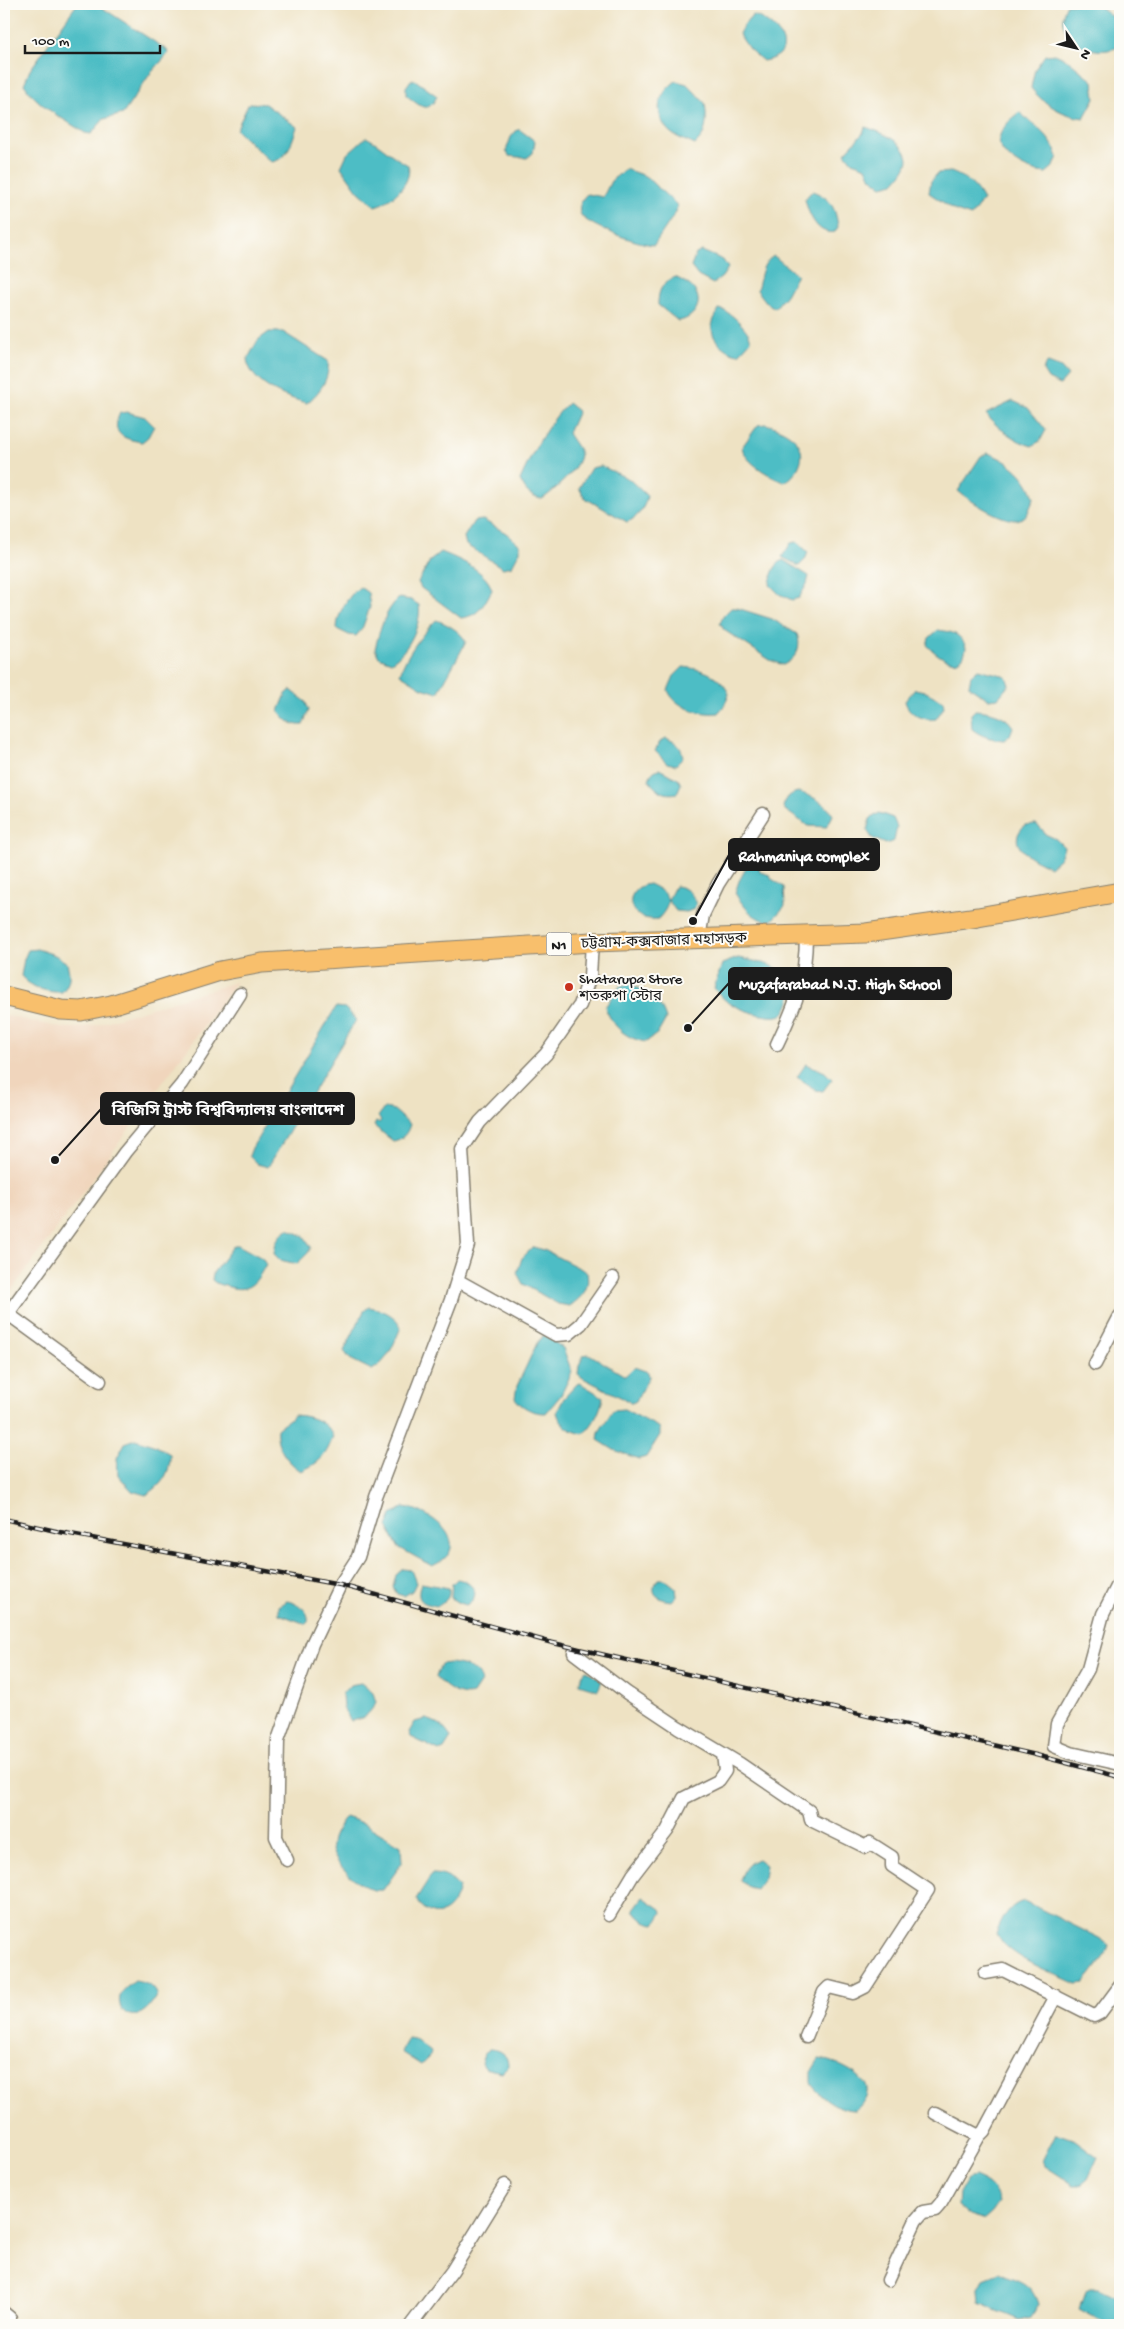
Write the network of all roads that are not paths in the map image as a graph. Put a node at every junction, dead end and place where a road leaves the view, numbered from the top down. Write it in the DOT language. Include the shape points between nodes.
graph roads {
  1 [pos="763,814"];
  2 [pos="1120,892"];
  3 [pos="806,935"];
  4 [pos="699,938"];
  5 [pos="592,942"];
  6 [pos="240,994"];
  7 [pos="4,996"];
  8 [pos="777,1044"];
  9 [pos="613,1278"];
  10 [pos="457,1280"];
  11 [pos="5,1314"];
  12 [pos="1120,1316"];
  13 [pos="1095,1364"];
  14 [pos="100,1381"];
  15 [pos="1120,1581"];
  16 [pos="574,1653"];
  17 [pos="723,1754"];
  18 [pos="1120,1764"];
  19 [pos="287,1860"];
  20 [pos="609,1915"];
  21 [pos="985,1973"];
  22 [pos="1120,1986"];
  23 [pos="1056,1996"];
  24 [pos="806,2036"];
  25 [pos="934,2113"];
  26 [pos="978,2136"];
  27 [pos="505,2185"];
  28 [pos="888,2280"];
  29 [pos="4,2314"];
  30 [pos="10,2325"];
  31 [pos="411,2325"];
  1 -- 4 [label="street" via="718,884 704,915"];
  2 -- 3 [label="highway, চট্টগ্রাম-কক্সবাজার মহাসড়ক / N1" via="885,930"];
  3 -- 4 [label="highway, চট্টগ্রাম-কক্সবাজার মহাসড়ক / N1"];
  3 -- 8 [label="street" via="804,976 796,1005"];
  4 -- 5 [label="highway, চট্টগ্রাম-কক্সবাজার মহাসড়ক / N1"];
  5 -- 7 [label="highway, চট্টগ্রাম-কক্সবাজার মহাসড়ক / N1" via="262,963 220,971 111,1005 81,1011 61,1010"];
  5 -- 10 [label="street" via="590,976 580,1004 546,1054 480,1122 462,1149 468,1245"];
  6 -- 11 [label="street" via="182,1084 125,1152"];
  9 -- 10 [label="street" via="581,1324 569,1334 556,1335"];
  10 -- 19 [label="street" via="376,1497 358,1557 340,1585 312,1644 278,1740 276,1837"];
  11 -- 14 [label="street"];
  12 -- 13 [label="street"];
  15 -- 18 [label="street" via="1103,1614 1088,1669 1057,1724 1054,1746 1070,1753"];
  16 -- 17 [label="street" via="627,1693"];
  17 -- 20 [label="street" via="725,1771 718,1781 684,1798 667,1831 633,1875"];
  17 -- 24 [label="street" via="809,1811 811,1820 866,1847 870,1843 883,1849 892,1857 892,1866 928,1890 865,1987 853,1993 829,1986"];
  21 -- 23 [label="street" via="1003,1970"];
  22 -- 23 [label="street" via="1100,2013 1094,2016"];
  23 -- 26 [label="street" via="984,2131"];
  25 -- 26 [label="street"];
  26 -- 28 [label="street" via="942,2203 934,2210 923,2212 916,2220"];
  27 -- 31 [label="street" via="452,2271"];
  29 -- 30 [label="street" via="10,2318"];
}
